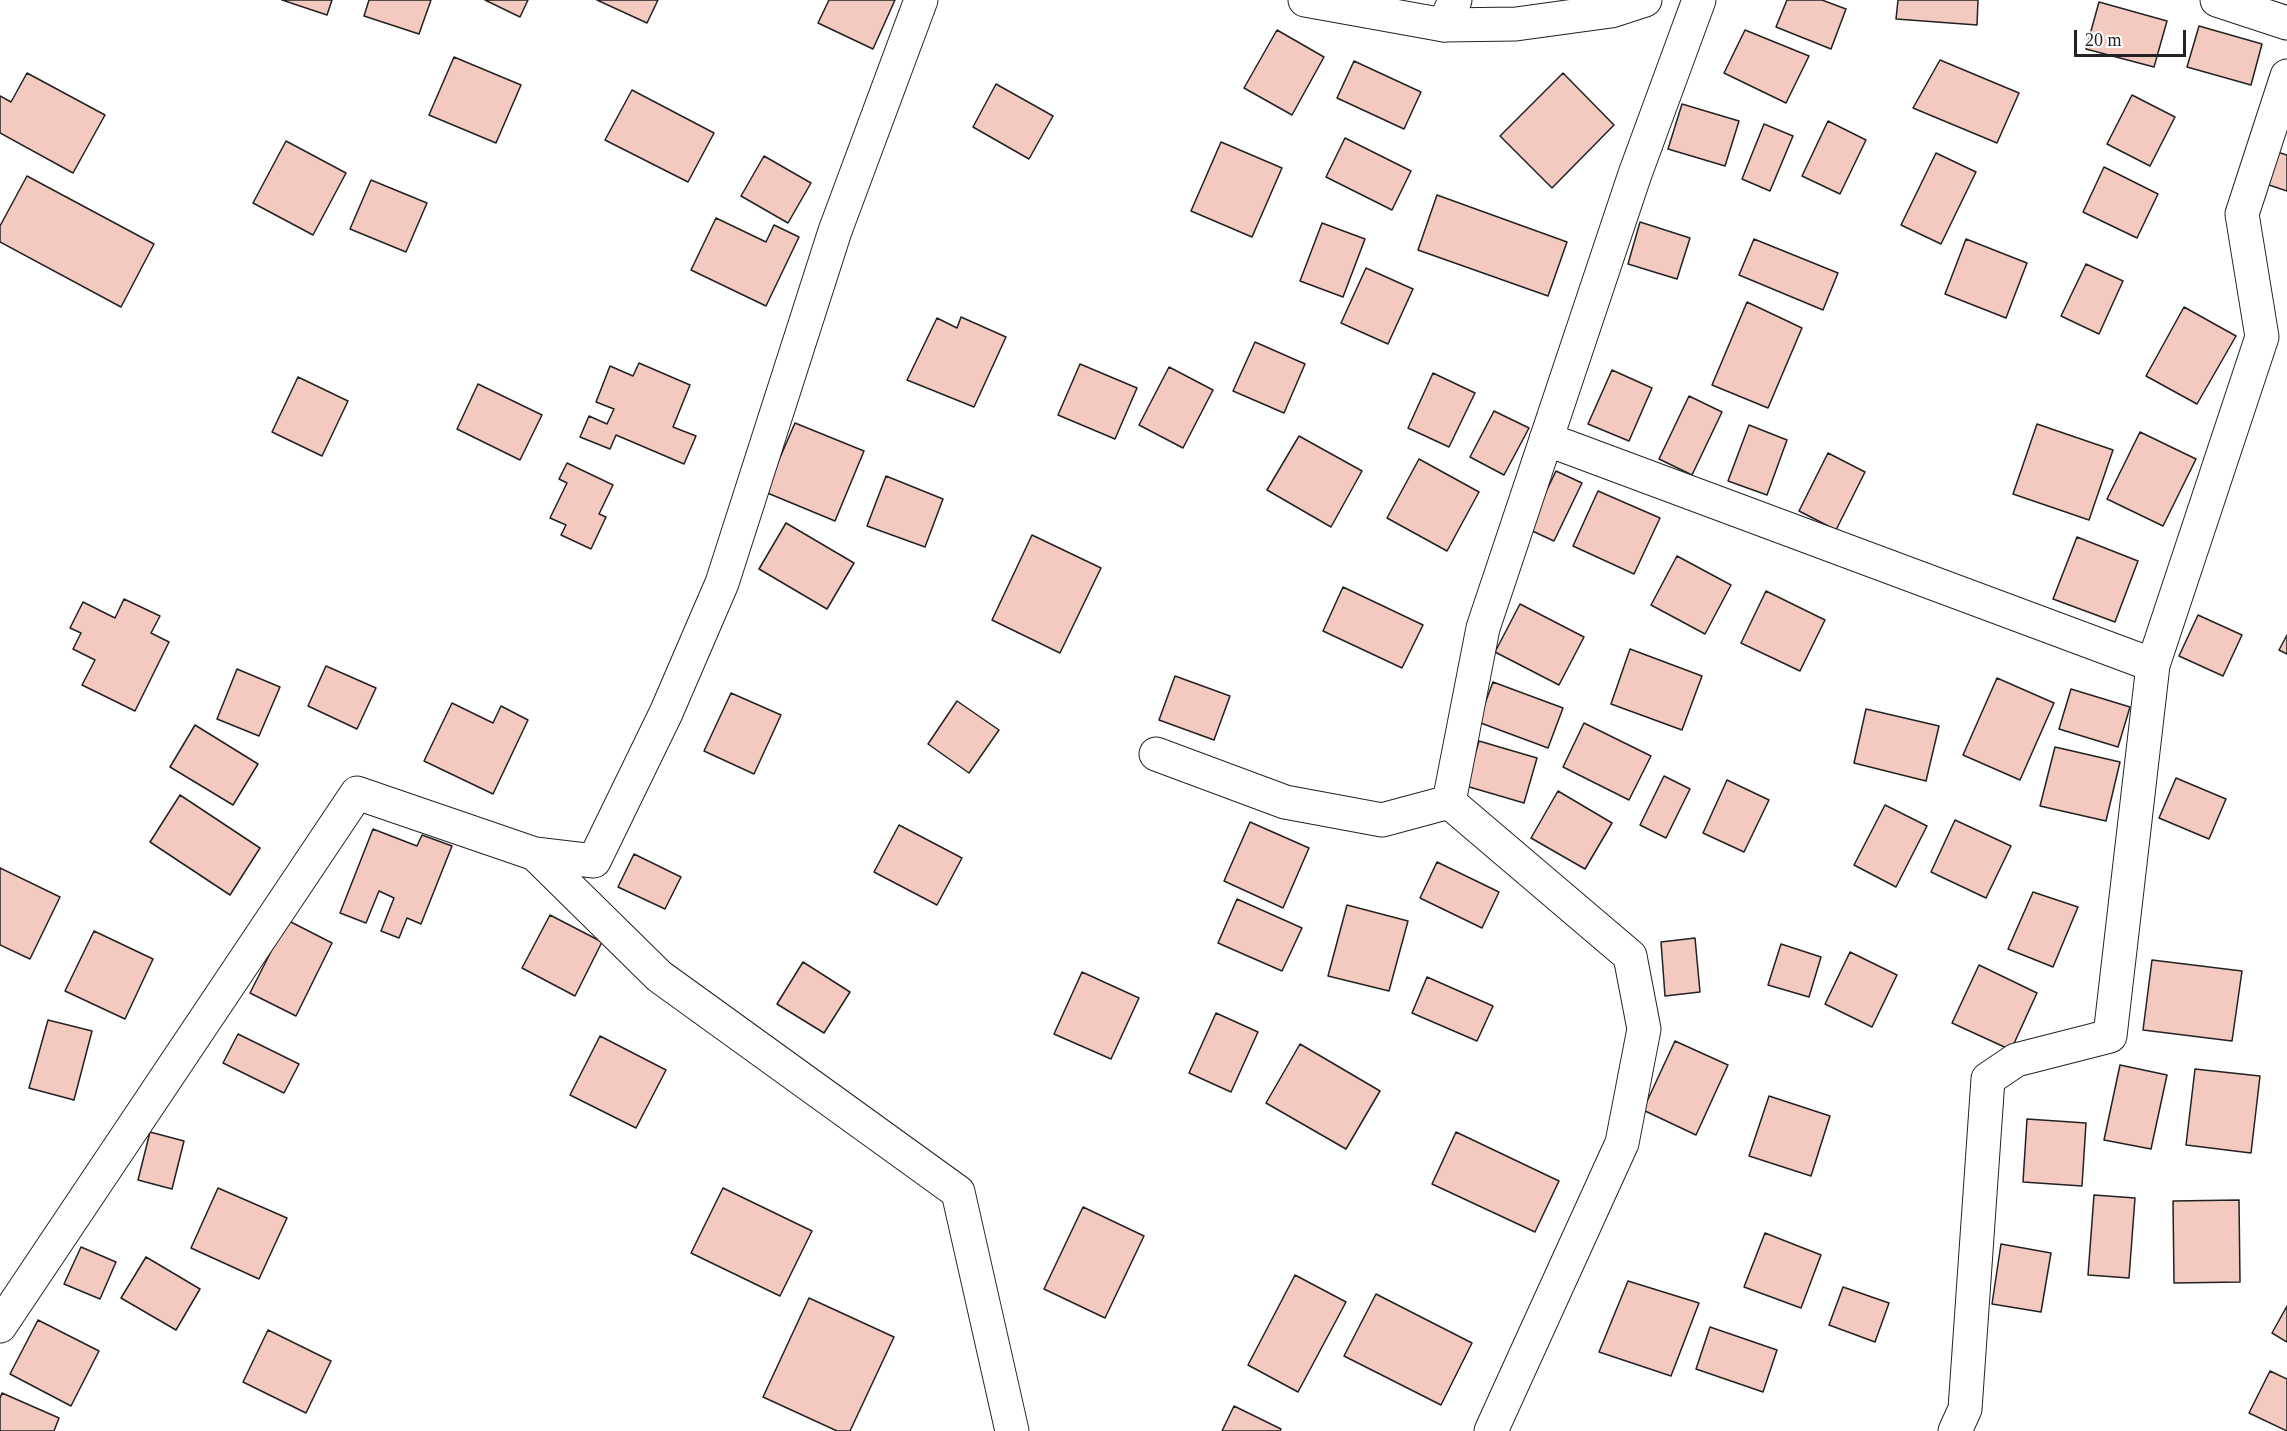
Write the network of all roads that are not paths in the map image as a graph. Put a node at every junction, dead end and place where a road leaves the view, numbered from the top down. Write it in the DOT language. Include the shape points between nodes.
graph roads {
  1 [pos="921,0"];
  2 [pos="1305,0"];
  3 [pos="1645,0"];
  4 [pos="1699,0"];
  5 [pos="2217,0"];
  6 [pos="1450,12"];
  7 [pos="2287,23"];
  8 [pos="2287,76"];
  9 [pos="1546,439"];
  10 [pos="2154,665"];
  11 [pos="1156,754"];
  12 [pos="1449,802"];
  13 [pos="535,854"];
  14 [pos="0,1326"];
  15 [pos="1012,1431"];
  16 [pos="1491,1431"];
  17 [pos="1955,1431"];
  1 -- 13 [label="street" via="835,231 722,583 666,713 594,861"];
  2 -- 6 [label="street"];
  3 -- 6 [label="street" via="1611,11 1516,24"];
  4 -- 9 [label="street" via="1635,174"];
  5 -- 7 [label="street"];
  8 -- 10 [label="street" via="2242,214 2262,337"];
  9 -- 10 [label="street"];
  9 -- 12 [label="street" via="1483,628"];
  10 -- 17 [label="street" via="2110,1036 2016,1060 1988,1079 1965,1409"];
  11 -- 12 [label="street" via="1285,802 1382,820"];
  12 -- 16 [label="street" via="1629,956 1644,1029 1622,1143"];
  13 -- 14 [label="street" via="357,793"];
  13 -- 15 [label="street" via="659,976 958,1192"];
}
